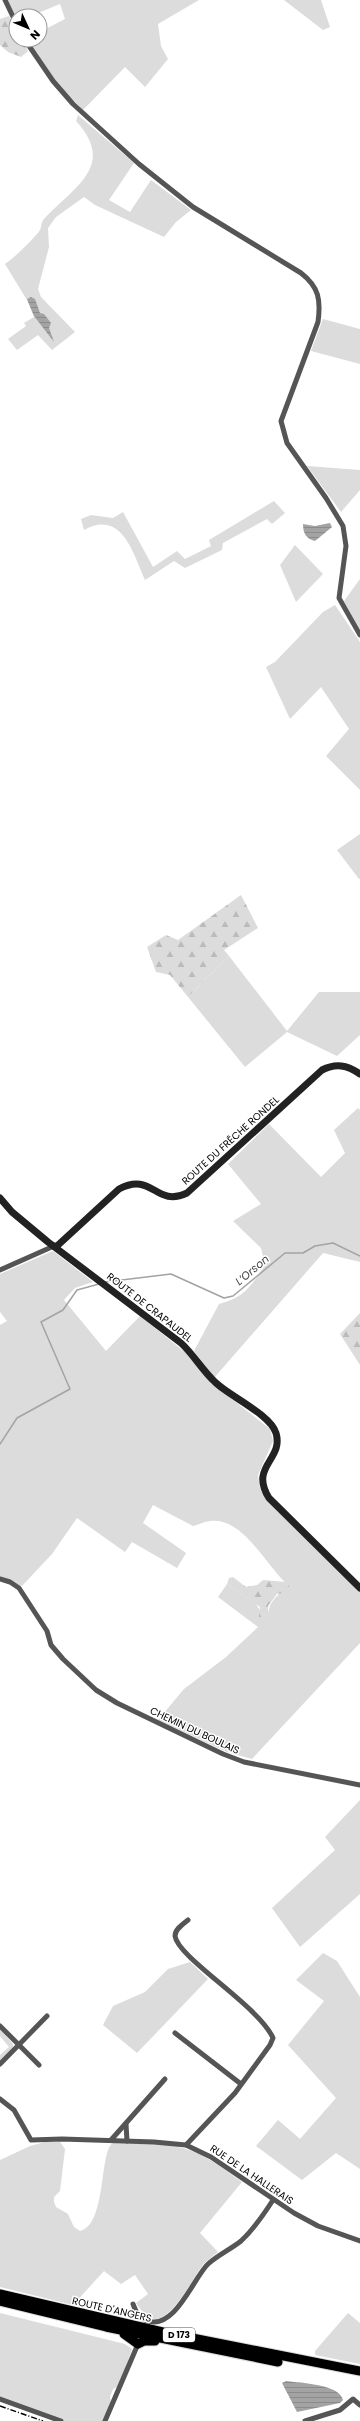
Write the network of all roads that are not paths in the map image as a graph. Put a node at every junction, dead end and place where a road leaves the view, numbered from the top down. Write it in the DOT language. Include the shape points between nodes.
graph roads {
  1 [pos="30,48"];
  2 [pos="360,634"];
  3 [pos="360,1074"];
  4 [pos="0,1198"];
  5 [pos="54,1246"];
  6 [pos="0,1270"];
  7 [pos="0,1579"];
  8 [pos="360,1588"];
  9 [pos="360,1785"];
  10 [pos="188,1920"];
  11 [pos="47,2016"];
  12 [pos="0,2026"];
  13 [pos="175,2033"];
  14 [pos="18,2046"];
  15 [pos="0,2064"];
  16 [pos="39,2065"];
  17 [pos="165,2078"];
  18 [pos="241,2084"];
  19 [pos="0,2100"];
  20 [pos="126,2124"];
  21 [pos="111,2140"];
  22 [pos="127,2141"];
  23 [pos="186,2145"];
  24 [pos="273,2200"];
  25 [pos="360,2241"];
  26 [pos="0,2294"];
  27 [pos="0,2301"];
  28 [pos="133,2304"];
  29 [pos="106,2327"];
  30 [pos="138,2344"];
  31 [pos="193,2345"];
  32 [pos="360,2371"];
  33 [pos="360,2377"];
  34 [pos="0,2400"];
  35 [pos="360,2405"];
  36 [pos="61,2421"];
  37 [pos="105,2421"];
  38 [pos="305,2421"];
  1 -- 2 [label="street" via="53,81 73,104 139,164 193,207 301,273 315,287 321,305 318,322 281,422 287,443 343,526 346,546 339,598"];
  3 -- 5 [label="street, ROUTE DU FRÊCHE RONDEL" via="336,1065 322,1070 187,1193 170,1197 137,1182 127,1185 119,1189"];
  4 -- 5 [label="street, ROUTE DE CRAPAUDEL" via="12,1212"];
  5 -- 6 [label="street"];
  5 -- 8 [label="street, ROUTE DE CRAPAUDEL" via="181,1343 214,1382 273,1426 277,1440 276,1449 262,1475 262,1486 269,1498"];
  7 -- 9 [label="street, CHEMIN DU BOULAIS" via="19,1588 47,1631 51,1645 63,1659 96,1690 117,1703 244,1762"];
  10 -- 18 [label="street" via="178,1929 175,1937 177,1941 192,1958 262,2020 272,2038 270,2045"];
  11 -- 14 [label="street"];
  12 -- 14 [label="street"];
  13 -- 18 [label="street"];
  14 -- 15 [label="street"];
  14 -- 16 [label="street"];
  17 -- 20 [label="street"];
  18 -- 23 [label="street"];
  19 -- 21 [label="street, RUE DE LA HALLERAIS" via="14,2110 28,2138 34,2141"];
  20 -- 21 [label="street"];
  20 -- 22 [label="street"];
  21 -- 22 [label="street, RUE DE LA HALLERAIS"];
  22 -- 23 [label="street, RUE DE LA HALLERAIS"];
  23 -- 24 [label="street, RUE DE LA HALLERAIS" via="211,2157"];
  24 -- 25 [label="street, RUE DE LA HALLERAIS" via="314,2224"];
  24 -- 28 [label="street" via="246,2236 208,2264 187,2296 165,2318 155,2323 140,2317"];
  26 -- 32 [label="highway, ROUTE D'ANGERS / D 173" via="167,2333"];
  27 -- 29 [label="highway, ROUTE D'ANGERS / D 173"];
  29 -- 30 [label="highway" via="132,2338"];
  29 -- 31 [label="highway, ROUTE D'ANGERS / D 173"];
  30 -- 31 [label="highway" via="150,2340 186,2347"];
  30 -- 37 [label="street"];
  31 -- 33 [label="highway, ROUTE D'ANGERS / D 173"];
  34 -- 36 [label="street"];
  35 -- 38 [label="street" via="353,2399 340,2410"];
}
